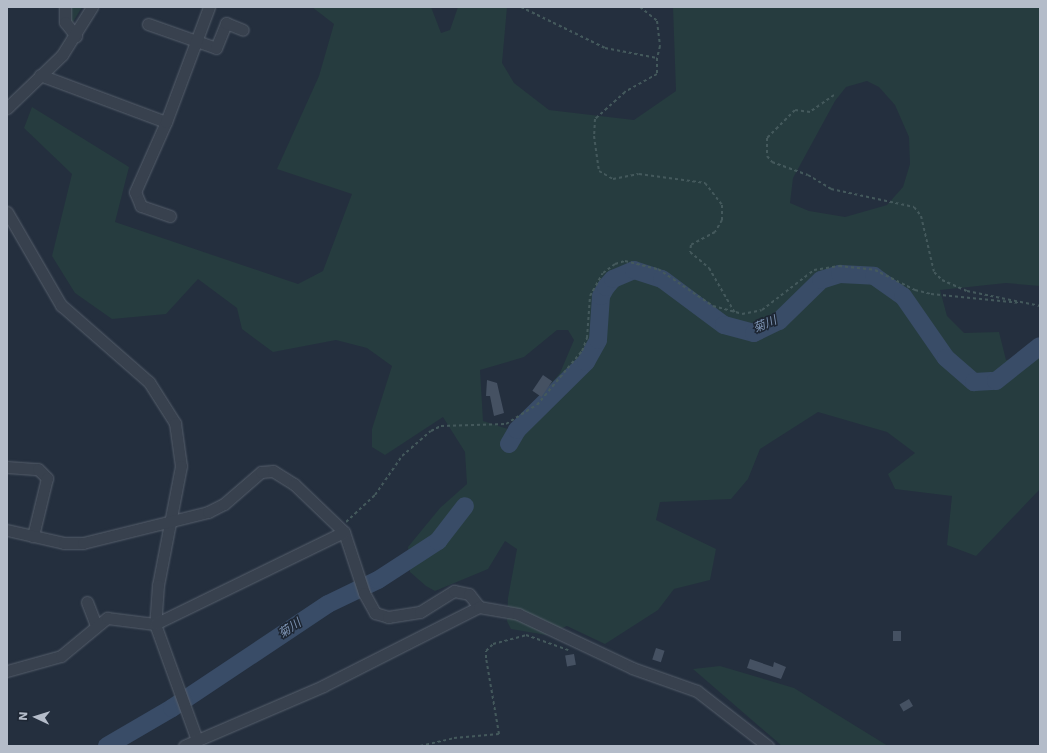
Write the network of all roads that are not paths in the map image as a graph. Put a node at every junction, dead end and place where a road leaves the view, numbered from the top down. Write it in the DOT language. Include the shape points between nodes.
graph roads {
  1 [pos="65,7"];
  2 [pos="92,7"];
  3 [pos="209,7"];
  4 [pos="148,24"];
  5 [pos="243,30"];
  6 [pos="76,36"];
  7 [pos="197,41"];
  8 [pos="40,75"];
  9 [pos="7,108"];
  10 [pos="166,122"];
  11 [pos="7,212"];
  12 [pos="170,216"];
  13 [pos="7,467"];
  14 [pos="171,519"];
  15 [pos="7,530"];
  16 [pos="342,530"];
  17 [pos="33,536"];
  18 [pos="87,602"];
  19 [pos="479,607"];
  20 [pos="155,624"];
  21 [pos="96,626"];
  22 [pos="7,671"];
  23 [pos="197,740"];
  24 [pos="184,746"];
  25 [pos="768,746"];
  1 -- 6 [label="street" via="65,22"];
  2 -- 6 [label="street"];
  3 -- 7 [label="street"];
  4 -- 7 [label="street"];
  5 -- 7 [label="street" via="226,23 216,48"];
  6 -- 8 [label="street"];
  7 -- 10 [label="street"];
  8 -- 9 [label="street"];
  8 -- 10 [label="street"];
  10 -- 12 [label="street" via="135,192 141,206"];
  11 -- 14 [label="street" via="61,305 149,382 170,412 181,450"];
  13 -- 17 [label="street" via="38,469 47,478"];
  14 -- 16 [label="street" via="208,512 224,504 261,472 269,470 294,484"];
  14 -- 17 [label="street" via="83,543"];
  14 -- 20 [label="street"];
  15 -- 17 [label="street"];
  16 -- 19 [label="street" via="362,588 380,616 420,612 454,591 469,594"];
  16 -- 20 [label="street"];
  18 -- 21 [label="street"];
  19 -- 23 [label="street" via="323,686"];
  19 -- 25 [label="street" via="518,614 632,668 697,691"];
  20 -- 21 [label="street" via="115,617"];
  20 -- 23 [label="street"];
  21 -- 22 [label="street" via="61,656"];
  23 -- 24 [label="street"];
}
